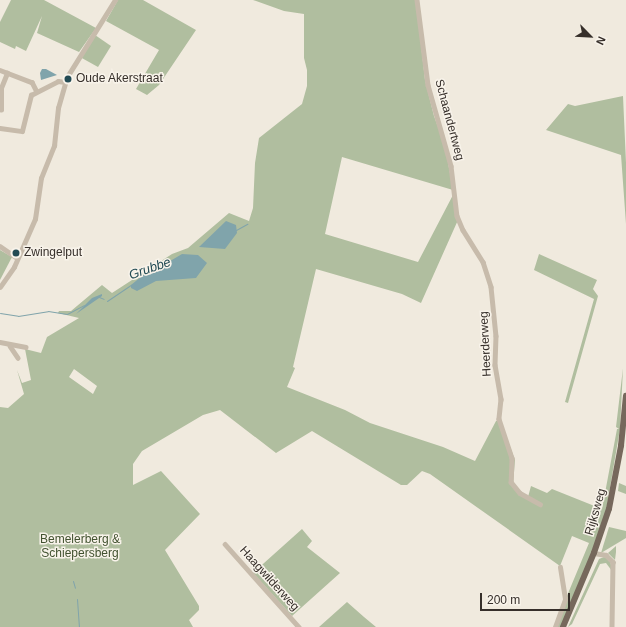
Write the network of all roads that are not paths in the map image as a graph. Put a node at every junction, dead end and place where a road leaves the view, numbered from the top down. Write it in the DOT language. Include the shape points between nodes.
graph roads {
  1 [pos="115,0"];
  2 [pos="417,0"];
  3 [pos="0,70"];
  4 [pos="7,72"];
  5 [pos="65,82"];
  6 [pos="1,88"];
  7 [pos="36,90"];
  8 [pos="1,110"];
  9 [pos="0,128"];
  10 [pos="459,221"];
  11 [pos="0,246"];
  12 [pos="20,250"];
  13 [pos="10,251"];
  14 [pos="17,258"];
  15 [pos="0,287"];
  16 [pos="0,342"];
  17 [pos="10,346"];
  18 [pos="26,347"];
  19 [pos="18,358"];
  20 [pos="626,396"];
  21 [pos="540,504"];
  22 [pos="225,544"];
  23 [pos="594,553"];
  24 [pos="560,567"];
  25 [pos="299,627"];
  26 [pos="555,627"];
  27 [pos="563,627"];
  28 [pos="612,627"];
  1 -- 5 [label="street" via="74,63"];
  2 -- 10 [label="street, Schaandertweg" via="430,91 452,171"];
  3 -- 4 [label="street"];
  4 -- 6 [label="street"];
  4 -- 7 [label="street" via="32,82"];
  5 -- 7 [label="street" via="59,81"];
  5 -- 12 [label="street" via="58,108 54,146 41,178 35,219"];
  6 -- 8 [label="street"];
  7 -- 9 [label="street" via="30,95 23,130 18,132"];
  10 -- 21 [label="street, Heerderweg" via="483,262 492,287 496,336 495,363 501,399 499,419 512,458 511,482 520,493"];
  11 -- 13 [label="street"];
  12 -- 13 [label="street"];
  12 -- 14 [label="street"];
  13 -- 14 [label="street"];
  14 -- 15 [label="street"];
  16 -- 17 [label="street"];
  17 -- 18 [label="street"];
  17 -- 19 [label="street"];
  20 -- 23 [label="main road, Rijksweg" via="616,480"];
  22 -- 25 [label="street, Haagwilderweg"];
  23 -- 27 [label="main road, Rijksweg"];
  23 -- 28 [label="street" via="606,555 613,562"];
  24 -- 26 [label="street" via="565,599"];
}
